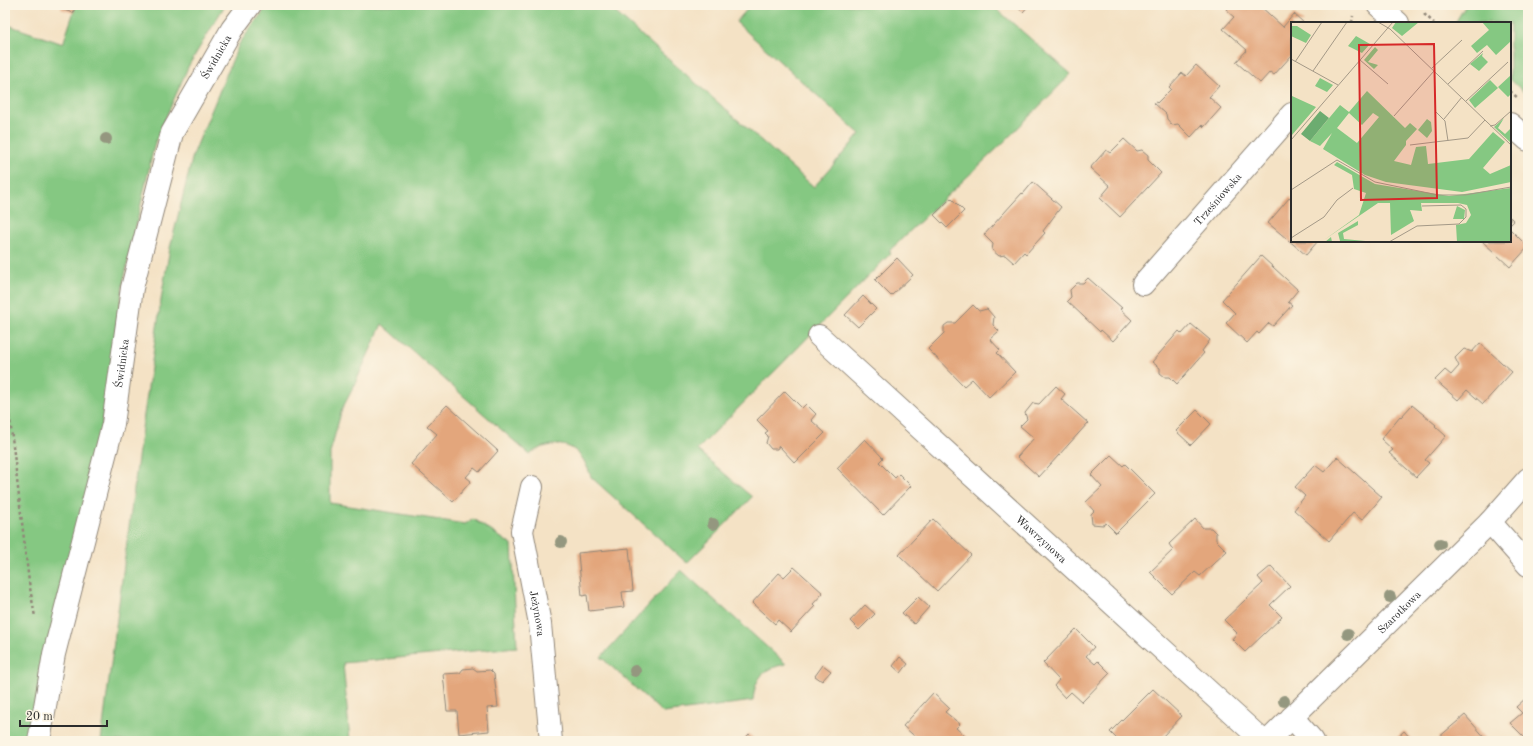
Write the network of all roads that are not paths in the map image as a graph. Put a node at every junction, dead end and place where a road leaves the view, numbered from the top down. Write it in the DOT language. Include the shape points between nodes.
graph roads {
  1 [pos="250,5"];
  2 [pos="1291,115"];
  3 [pos="1511,125"];
  4 [pos="1528,140"];
  5 [pos="1143,284"];
  6 [pos="819,336"];
  7 [pos="1528,479"];
  8 [pos="532,488"];
  9 [pos="1490,522"];
  10 [pos="1528,565"];
  11 [pos="1292,718"];
  12 [pos="39,741"];
  13 [pos="551,741"];
  14 [pos="1263,741"];
  15 [pos="1268,741"];
  16 [pos="1313,741"];
  1 -- 12 [label="street, Świdnicka" via="232,29 172,133 132,288 113,424 54,654"];
  2 -- 5 [label="street, Trześniowska"];
  3 -- 4 [label="street"];
  6 -- 14 [label="street, Wawrzynowa"];
  7 -- 9 [label="street, Szarotkowa"];
  8 -- 13 [label="street, Jeżynowa" via="522,532 540,624"];
  9 -- 10 [label="street"];
  9 -- 11 [label="street, Szarotkowa"];
  11 -- 15 [label="street, Szarotkowa"];
  11 -- 16 [label="street"];
}
